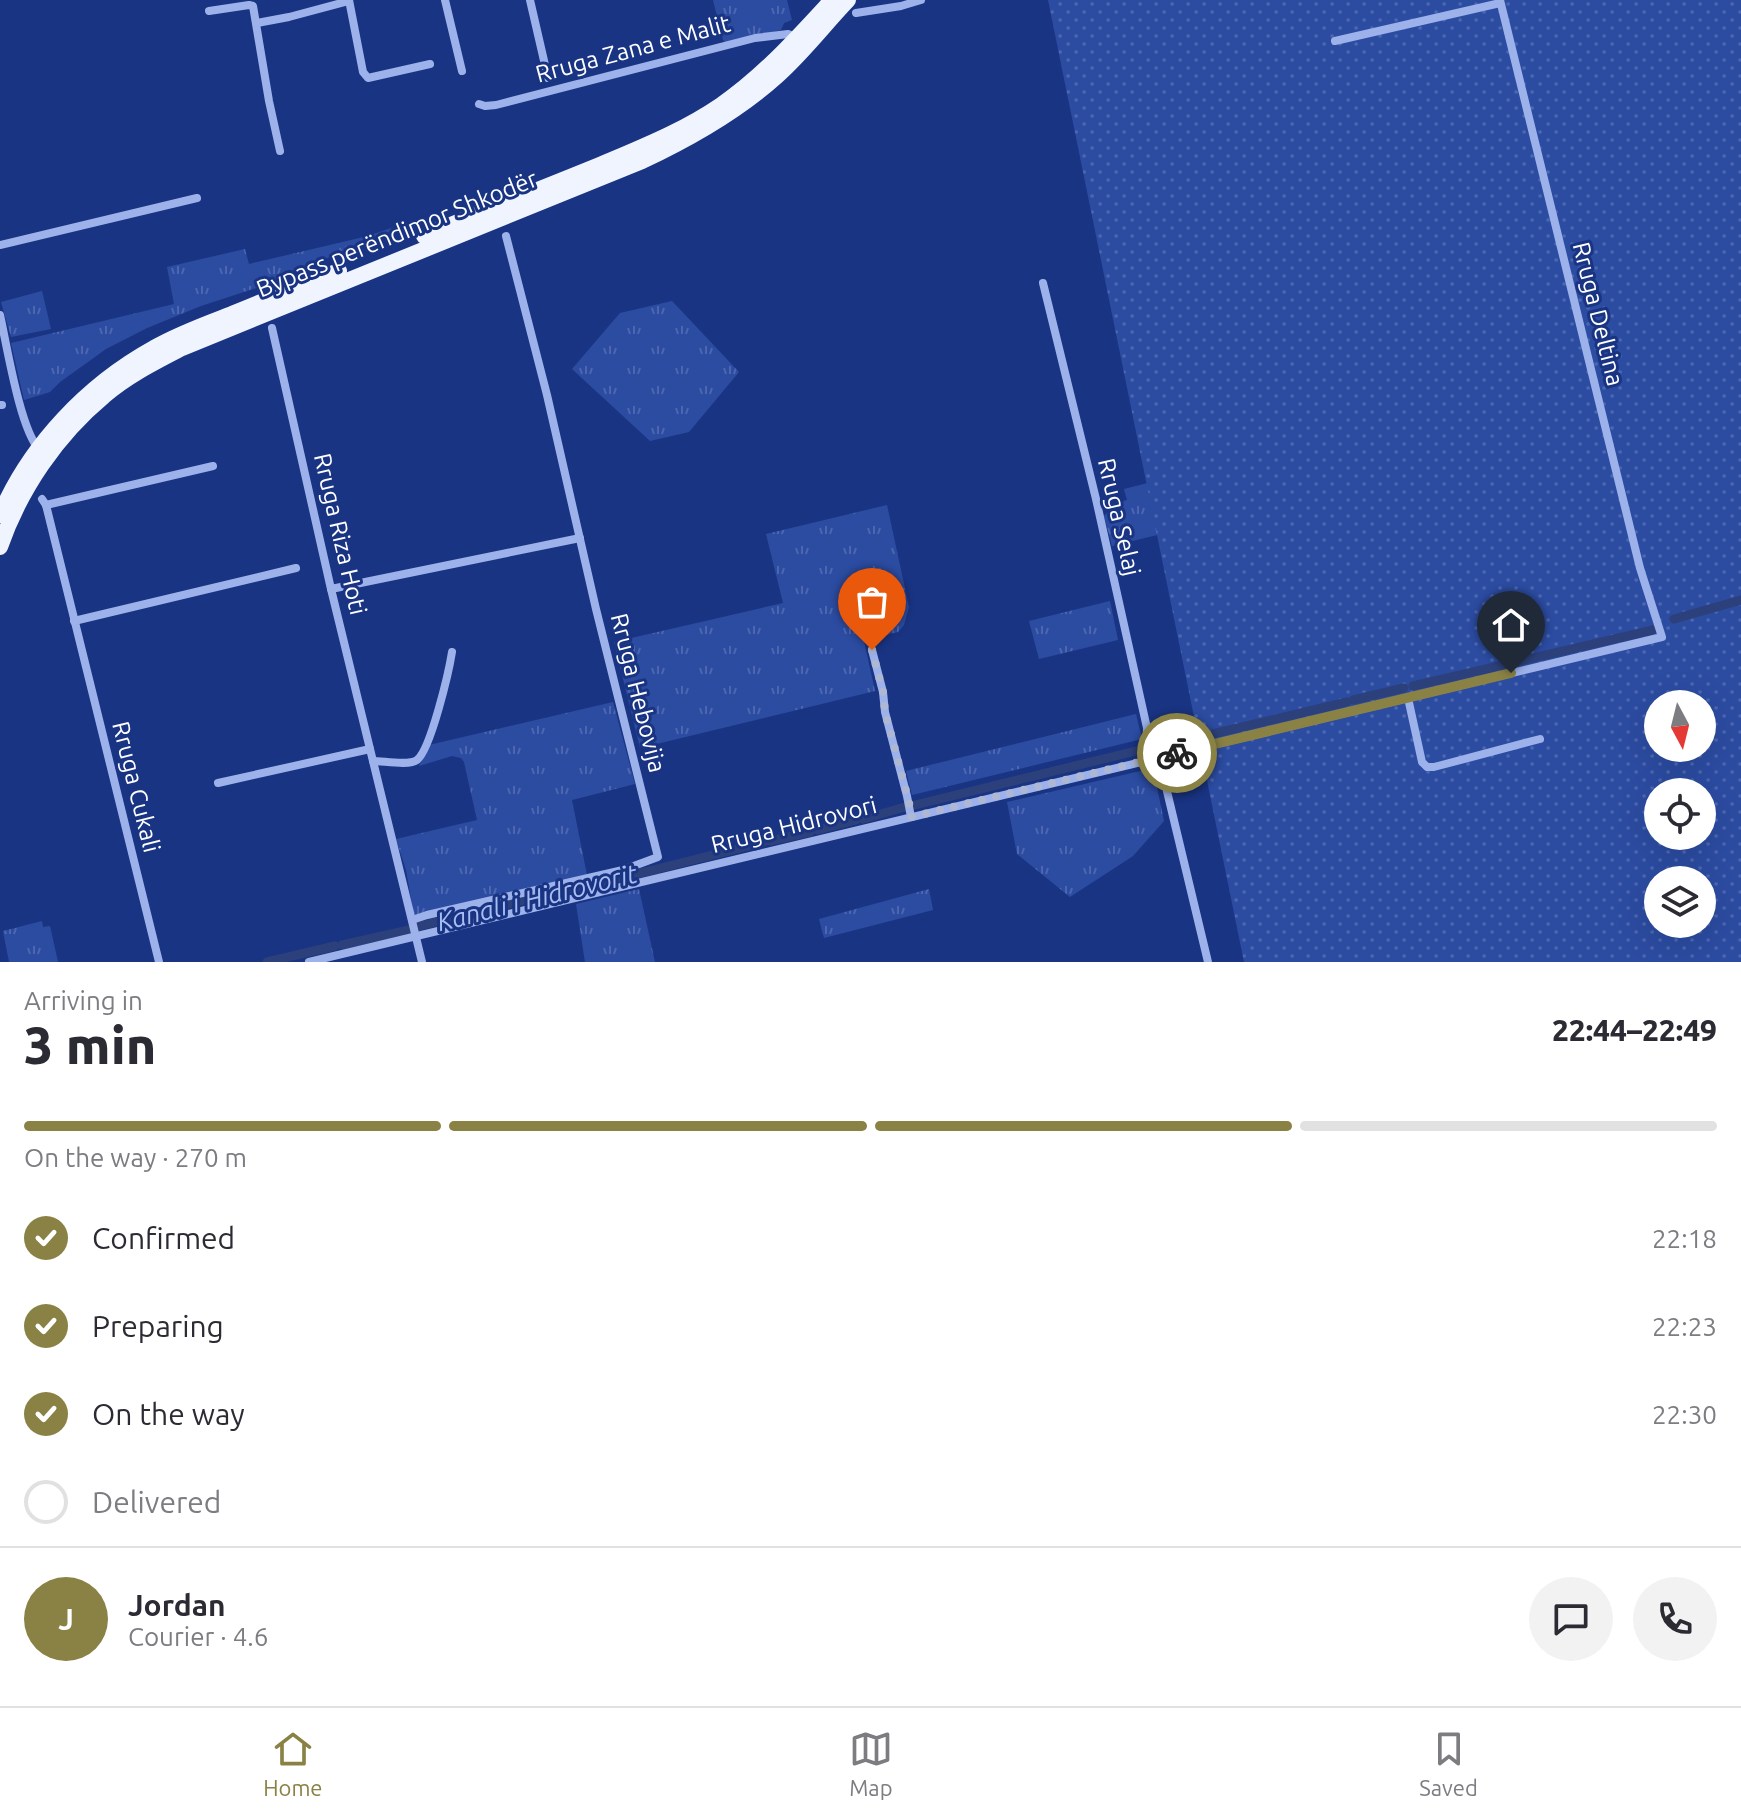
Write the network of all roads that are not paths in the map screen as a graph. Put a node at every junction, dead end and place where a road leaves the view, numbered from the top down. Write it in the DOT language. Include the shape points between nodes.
graph roads {
  1 [pos="349,0"];
  2 [pos="445,0"];
  3 [pos="530,0"];
  4 [pos="832,0"];
  5 [pos="921,0"];
  6 [pos="1500,1"];
  7 [pos="852,6"];
  8 [pos="209,11"];
  9 [pos="257,23"];
  10 [pos="797,38"];
  11 [pos="1335,41"];
  12 [pos="430,64"];
  13 [pos="462,71"];
  14 [pos="548,78"];
  15 [pos="479,104"];
  16 [pos="280,151"];
  17 [pos="197,198"];
  18 [pos="506,236"];
  19 [pos="0,245"];
  20 [pos="1043,283"];
  21 [pos="0,315"];
  22 [pos="272,328"];
  23 [pos="39,449"];
  24 [pos="213,466"];
  25 [pos="2,505"];
  26 [pos="580,538"];
  27 [pos="0,547"];
  28 [pos="296,568"];
  29 [pos="331,589"];
  30 [pos="74,621"];
  31 [pos="1662,637"];
  32 [pos="872,650"];
  33 [pos="452,652"];
  34 [pos="1408,698"];
  35 [pos="1540,739"];
  36 [pos="370,749"];
  37 [pos="1159,758"];
  38 [pos="373,761"];
  39 [pos="1146,761"];
  40 [pos="218,783"];
  41 [pos="911,817"];
  42 [pos="412,920"];
  43 [pos="416,936"];
  44 [pos="159,962"];
  45 [pos="309,962"];
  46 [pos="422,962"];
  47 [pos="1208,962"];
  1 -- 9 [label="street"];
  1 -- 12 [label="street" via="368,78"];
  2 -- 13 [label="street"];
  3 -- 14 [label="street"];
  4 -- 10 [label="highway, Bypass perëndimor Shkodër"];
  5 -- 7 [label="street" via="901,6"];
  6 -- 11 [label="street"];
  6 -- 31 [label="street, Rruga Deltina" via="1640,568"];
  7 -- 27 [label="highway, Bypass perëndimor Shkodër" via="778,75 689,138 141,369 83,415 49,454 18,504"];
  8 -- 9 [label="street" via="249,5"];
  9 -- 16 [label="street"];
  10 -- 15 [label="street, Rruga Zana e Malit" via="755,38 496,105"];
  10 -- 23 [label="highway, Bypass perëndimor Shkodër" via="740,91 677,131 154,348 67,414"];
  17 -- 19 [label="street"];
  18 -- 26 [label="street, Rruga Hebovija"];
  20 -- 39 [label="street, Rruga Selaj" via="1147,728"];
  21 -- 23 [label="street" via="31,440"];
  22 -- 29 [label="street, Rruga Riza Hoti"];
  23 -- 25 [label="highway, Bypass perëndimor Shkodër"];
  24 -- 30 [label="street, Rruga Cukali" via="44,502"];
  26 -- 29 [label="street"];
  26 -- 42 [label="street, Rruga Hebovija" via="658,857"];
  28 -- 30 [label="street"];
  29 -- 36 [label="street, Rruga Riza Hoti"];
  30 -- 44 [label="street, Rruga Cukali"];
  31 -- 34 [label="street, Rruga Hidrovori"];
  32 -- 41 [label="street"];
  33 -- 38 [label="street" via="438,712 417,760"];
  34 -- 35 [label="street" via="1427,767"];
  34 -- 37 [label="street, Rruga Hidrovori"];
  36 -- 38 [label="street, Rruga Riza Hoti"];
  36 -- 40 [label="street"];
  37 -- 39 [label="street, Rruga Hidrovori"];
  37 -- 47 [label="street"];
  38 -- 42 [label="street, Rruga Riza Hoti"];
  39 -- 41 [label="street, Rruga Hidrovori"];
  41 -- 43 [label="street, Rruga Hidrovori"];
  42 -- 43 [label="street, Rruga Riza Hoti"];
  43 -- 45 [label="street, Rruga Hidrovori"];
  43 -- 46 [label="street, Rruga Riza Hoti"];
}
